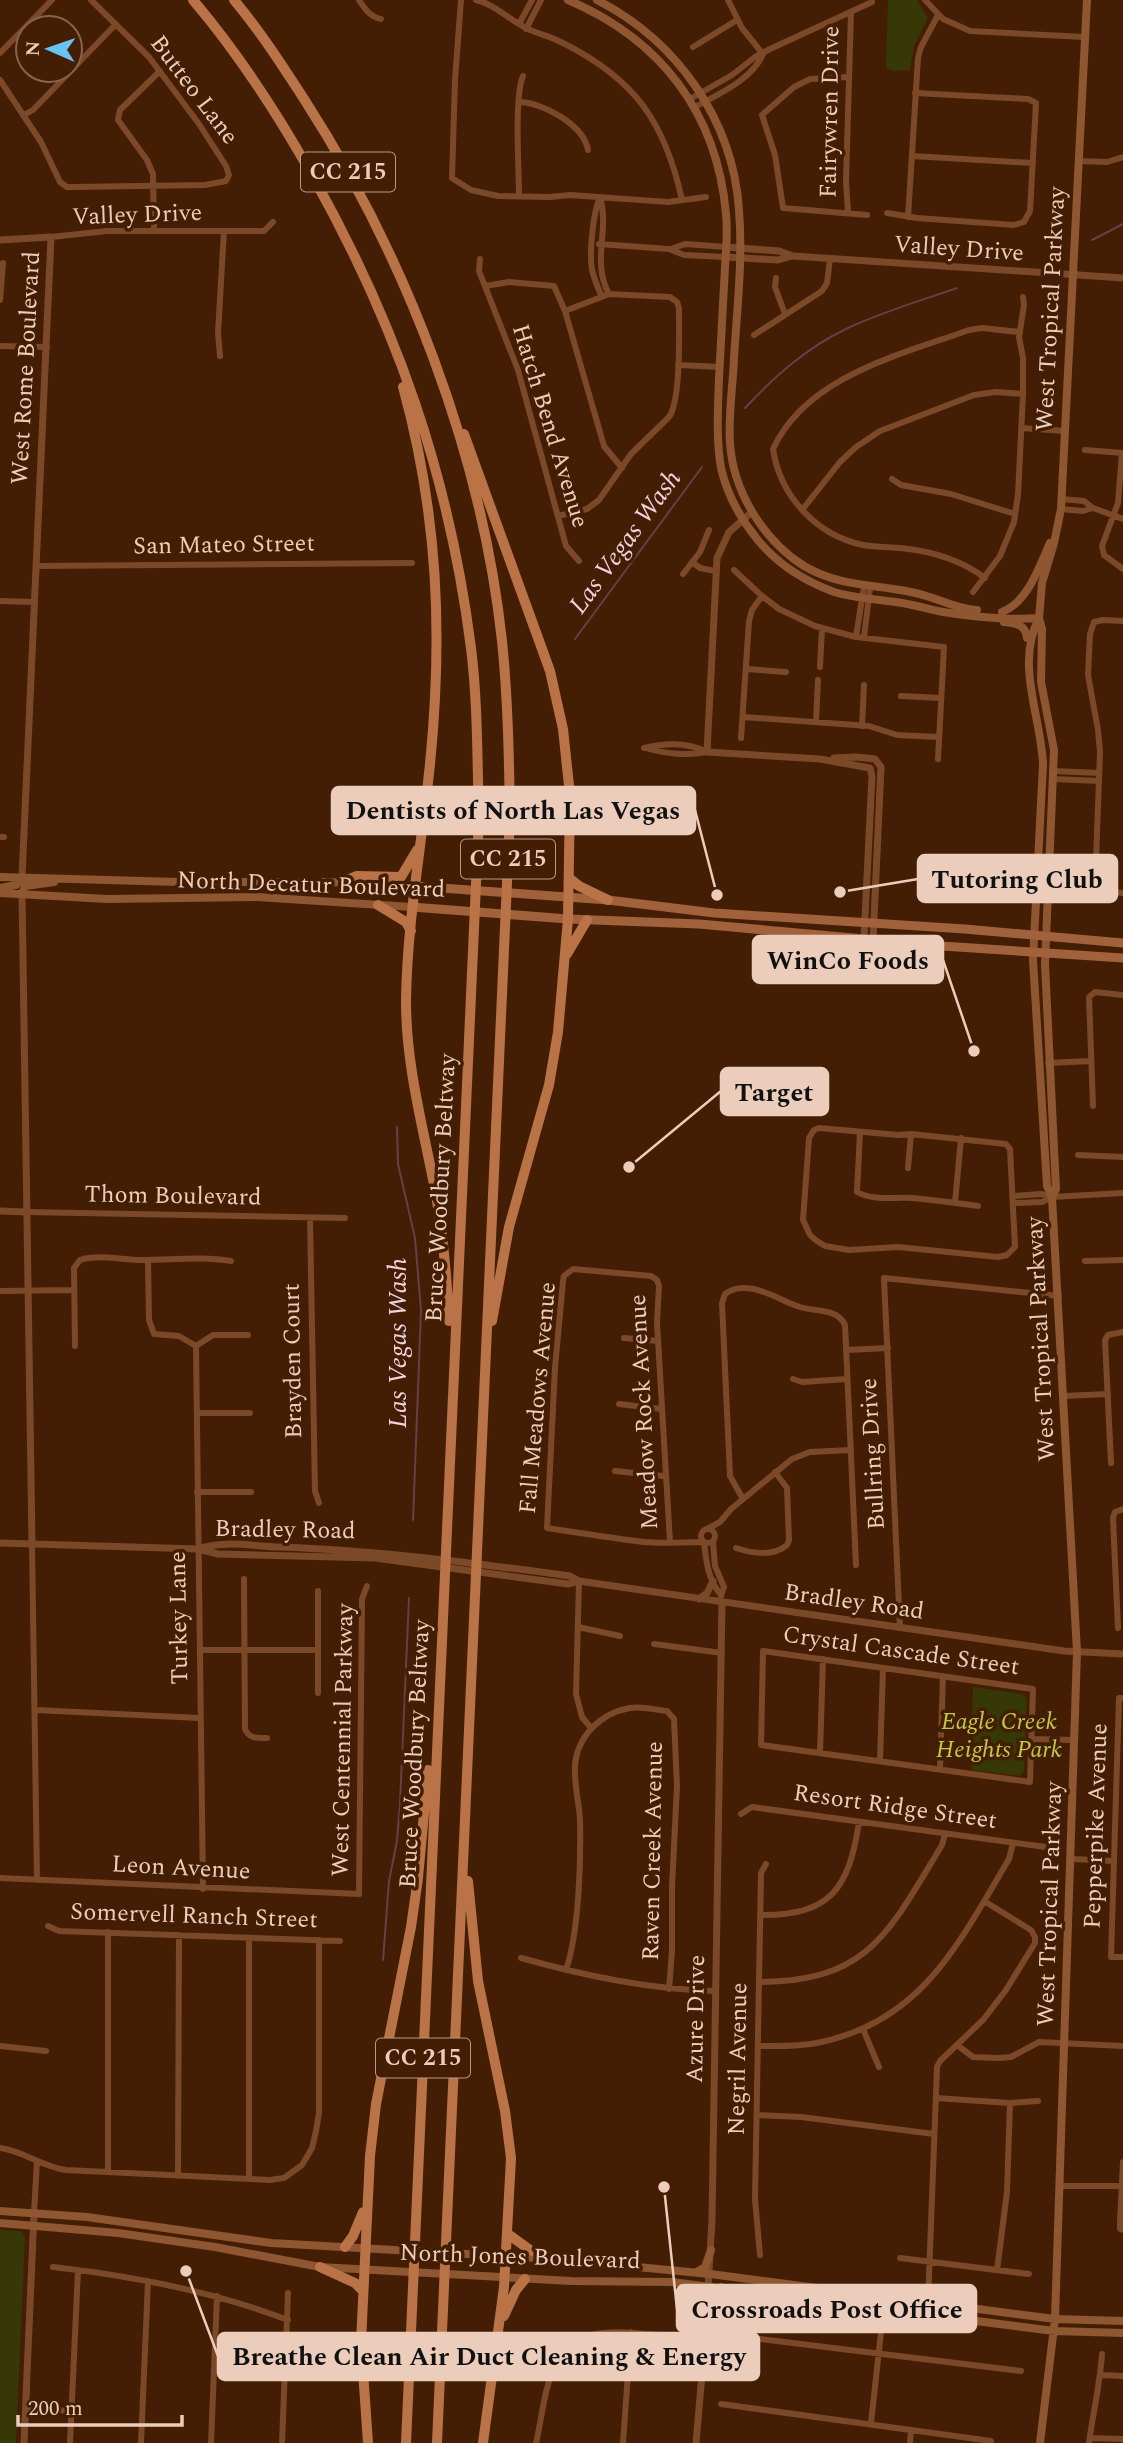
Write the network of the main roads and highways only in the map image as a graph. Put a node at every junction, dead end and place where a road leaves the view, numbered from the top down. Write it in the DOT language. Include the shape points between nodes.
graph roads {
  1 [pos="193,0"];
  2 [pos="234,0"];
  3 [pos="568,0"];
  4 [pos="597,0"];
  5 [pos="1087,0"];
  6 [pos="377,302"];
  7 [pos="433,359"];
  8 [pos="1059,521"];
  9 [pos="939,611"];
  10 [pos="1002,612"];
  11 [pos="1039,618"];
  12 [pos="1029,669"];
  13 [pos="420,845"];
  14 [pos="0,877"];
  15 [pos="22,877"];
  16 [pos="569,878"];
  17 [pos="71,879"];
  18 [pos="108,880"];
  19 [pos="121,880"];
  20 [pos="342,882"];
  21 [pos="414,886"];
  22 [pos="0,891"];
  23 [pos="22,894"];
  24 [pos="119,897"];
  25 [pos="568,898"];
  26 [pos="107,899"];
  27 [pos="608,900"];
  28 [pos="378,905"];
  29 [pos="412,907"];
  30 [pos="568,919"];
  31 [pos="587,920"];
  32 [pos="411,931"];
  33 [pos="1035,936"];
  34 [pos="1046,937"];
  35 [pos="1123,943"];
  36 [pos="1034,952"];
  37 [pos="1046,953"];
  38 [pos="1123,958"];
  39 [pos="564,960"];
  40 [pos="1042,1109"];
  41 [pos="1054,1136"];
  42 [pos="1052,1197"];
  43 [pos="484,1368"];
  44 [pos="453,1383"];
  45 [pos="439,1673"];
  46 [pos="465,1801"];
  47 [pos="367,2203"];
  48 [pos="0,2211"];
  49 [pos="0,2223"];
  50 [pos="508,2234"];
  51 [pos="345,2247"];
  52 [pos="365,2249"];
  53 [pos="710,2250"];
  54 [pos="507,2257"];
  55 [pos="554,2259"];
  56 [pos="320,2267"];
  57 [pos="364,2270"];
  58 [pos="694,2273"];
  59 [pos="505,2278"];
  60 [pos="525,2279"];
  61 [pos="721,2287"];
  62 [pos="363,2291"];
  63 [pos="707,2311"];
  64 [pos="1055,2319"];
  65 [pos="1123,2321"];
  66 [pos="499,2329"];
  67 [pos="1055,2330"];
  68 [pos="1123,2333"];
  69 [pos="368,2443"];
  70 [pos="406,2443"];
  71 [pos="437,2443"];
  72 [pos="483,2443"];
  73 [pos="1040,2443"];
  1 -- 6 [label="highway, Bruce Woodbury Beltway / CC 215" via="280,118"];
  2 -- 7 [label="highway, Bruce Woodbury Beltway / CC 215" via="292,79 347,169 404,283"];
  3 -- 9 [label="main road" via="606,18 638,41 677,80 708,135 727,215 718,425 722,469 742,520 772,556 834,592"];
  4 -- 10 [label="main road" via="629,19 683,69 718,125 732,167 740,253 730,442 739,484 752,512 771,537 804,565 838,581 909,591 970,610"];
  5 -- 8 [label="main road, West Tropical Parkway"];
  6 -- 13 [label="highway" via="420,457 436,563 437,680"];
  6 -- 44 [label="highway, Bruce Woodbury Beltway / CC 215" via="440,480 472,663 479,817"];
  7 -- 16 [label="highway" via="552,678 569,778"];
  7 -- 43 [label="highway, Bruce Woodbury Beltway / CC 215" via="466,463 487,551 502,640 509,735 510,816"];
  8 -- 10 [label="main road" via="1025,591 1015,606"];
  8 -- 11 [label="main road, West Tropical Parkway" via="1042,583"];
  9 -- 11 [label="main road"];
  9 -- 12 [label="main road" via="956,618 1022,626"];
  10 -- 11 [label="main road"];
  11 -- 12 [label="main road, West Tropical Parkway" via="1031,632"];
  11 -- 34 [label="main road, West Tropical Parkway" via="1041,682 1052,732 1054,775"];
  12 -- 33 [label="main road, West Tropical Parkway" via="1041,732 1043,775"];
  13 -- 20 [label="highway" via="401,877 357,876"];
  13 -- 21 [label="highway"];
  14 -- 15 [label="main road, North Decatur Boulevard"];
  15 -- 17 [label="main road, North Decatur Boulevard"];
  15 -- 22 [label="main road" via="16,885"];
  16 -- 25 [label="highway"];
  16 -- 27 [label="highway"];
  17 -- 18 [label="main road, North Decatur Boulevard"];
  17 -- 23 [label="main road" via="25,886"];
  18 -- 19 [label="main road, North Decatur Boulevard"];
  18 -- 26 [label="main road"];
  19 -- 20 [label="main road, North Decatur Boulevard"];
  19 -- 24 [label="main road"];
  20 -- 21 [label="main road, North Decatur Boulevard"];
  21 -- 25 [label="main road, North Decatur Boulevard"];
  21 -- 29 [label="highway"];
  22 -- 23 [label="main road, North Decatur Boulevard"];
  23 -- 26 [label="main road, North Decatur Boulevard"];
  24 -- 26 [label="main road, North Decatur Boulevard"];
  24 -- 28 [label="main road, North Decatur Boulevard" via="257,897"];
  25 -- 27 [label="main road, North Decatur Boulevard"];
  25 -- 30 [label="highway"];
  27 -- 33 [label="main road, North Decatur Boulevard" via="699,912"];
  28 -- 29 [label="main road, North Decatur Boulevard"];
  28 -- 32 [label="highway" via="406,922"];
  29 -- 30 [label="main road, North Decatur Boulevard"];
  29 -- 32 [label="highway"];
  30 -- 31 [label="main road, North Decatur Boulevard"];
  30 -- 39 [label="highway"];
  31 -- 36 [label="main road, North Decatur Boulevard" via="688,923"];
  31 -- 39 [label="highway"];
  32 -- 44 [label="highway" via="408,1046 442,1232"];
  33 -- 34 [label="main road, North Decatur Boulevard"];
  33 -- 36 [label="main road, West Tropical Parkway"];
  34 -- 35 [label="main road, North Decatur Boulevard"];
  34 -- 37 [label="main road, West Tropical Parkway"];
  36 -- 37 [label="main road, North Decatur Boulevard"];
  36 -- 40 [label="main road, West Tropical Parkway"];
  37 -- 38 [label="main road, North Decatur Boulevard"];
  37 -- 41 [label="main road, West Tropical Parkway"];
  39 -- 43 [label="highway" via="552,1073 509,1227"];
  40 -- 41 [label="main road"];
  40 -- 42 [label="main road, West Tropical Parkway" via="1047,1186"];
  41 -- 42 [label="main road, West Tropical Parkway" via="1056,1189"];
  42 -- 64 [label="main road, West Tropical Parkway" via="1077,1652"];
  43 -- 46 [label="highway, Bruce Woodbury Beltway / CC 215"];
  44 -- 45 [label="highway, Bruce Woodbury Beltway / CC 215"];
  45 -- 47 [label="highway" via="418,1878 376,2104"];
  45 -- 70 [label="highway, Bruce Woodbury Beltway / CC 215"];
  46 -- 50 [label="highway" via="474,1955 510,2147"];
  46 -- 71 [label="highway, Bruce Woodbury Beltway / CC 215"];
  47 -- 51 [label="highway"];
  47 -- 52 [label="highway"];
  48 -- 51 [label="main road, North Jones Boulevard" via="87,2217 271,2243"];
  49 -- 56 [label="main road, North Jones Boulevard" via="157,2239"];
  50 -- 54 [label="highway"];
  50 -- 55 [label="highway" via="530,2250"];
  51 -- 52 [label="main road, North Jones Boulevard"];
  52 -- 54 [label="main road, North Jones Boulevard"];
  52 -- 57 [label="highway"];
  53 -- 58 [label="main road" via="705,2266"];
  54 -- 55 [label="main road, North Jones Boulevard"];
  54 -- 59 [label="highway"];
  55 -- 58 [label="main road, North Jones Boulevard"];
  56 -- 57 [label="main road, North Jones Boulevard"];
  56 -- 62 [label="highway"];
  57 -- 59 [label="main road, North Jones Boulevard"];
  57 -- 62 [label="highway"];
  58 -- 64 [label="main road, North Jones Boulevard"];
  59 -- 60 [label="main road, North Jones Boulevard"];
  59 -- 66 [label="highway"];
  60 -- 61 [label="main road, North Jones Boulevard" via="661,2281"];
  60 -- 66 [label="highway"];
  61 -- 63 [label="main road"];
  61 -- 67 [label="main road, North Jones Boulevard"];
  62 -- 69 [label="highway" via="361,2356"];
  64 -- 65 [label="main road, North Jones Boulevard"];
  64 -- 67 [label="main road, West Tropical Parkway"];
  66 -- 72 [label="highway"];
  67 -- 68 [label="main road, North Jones Boulevard"];
  67 -- 73 [label="main road, West Tropical Parkway"];
}
